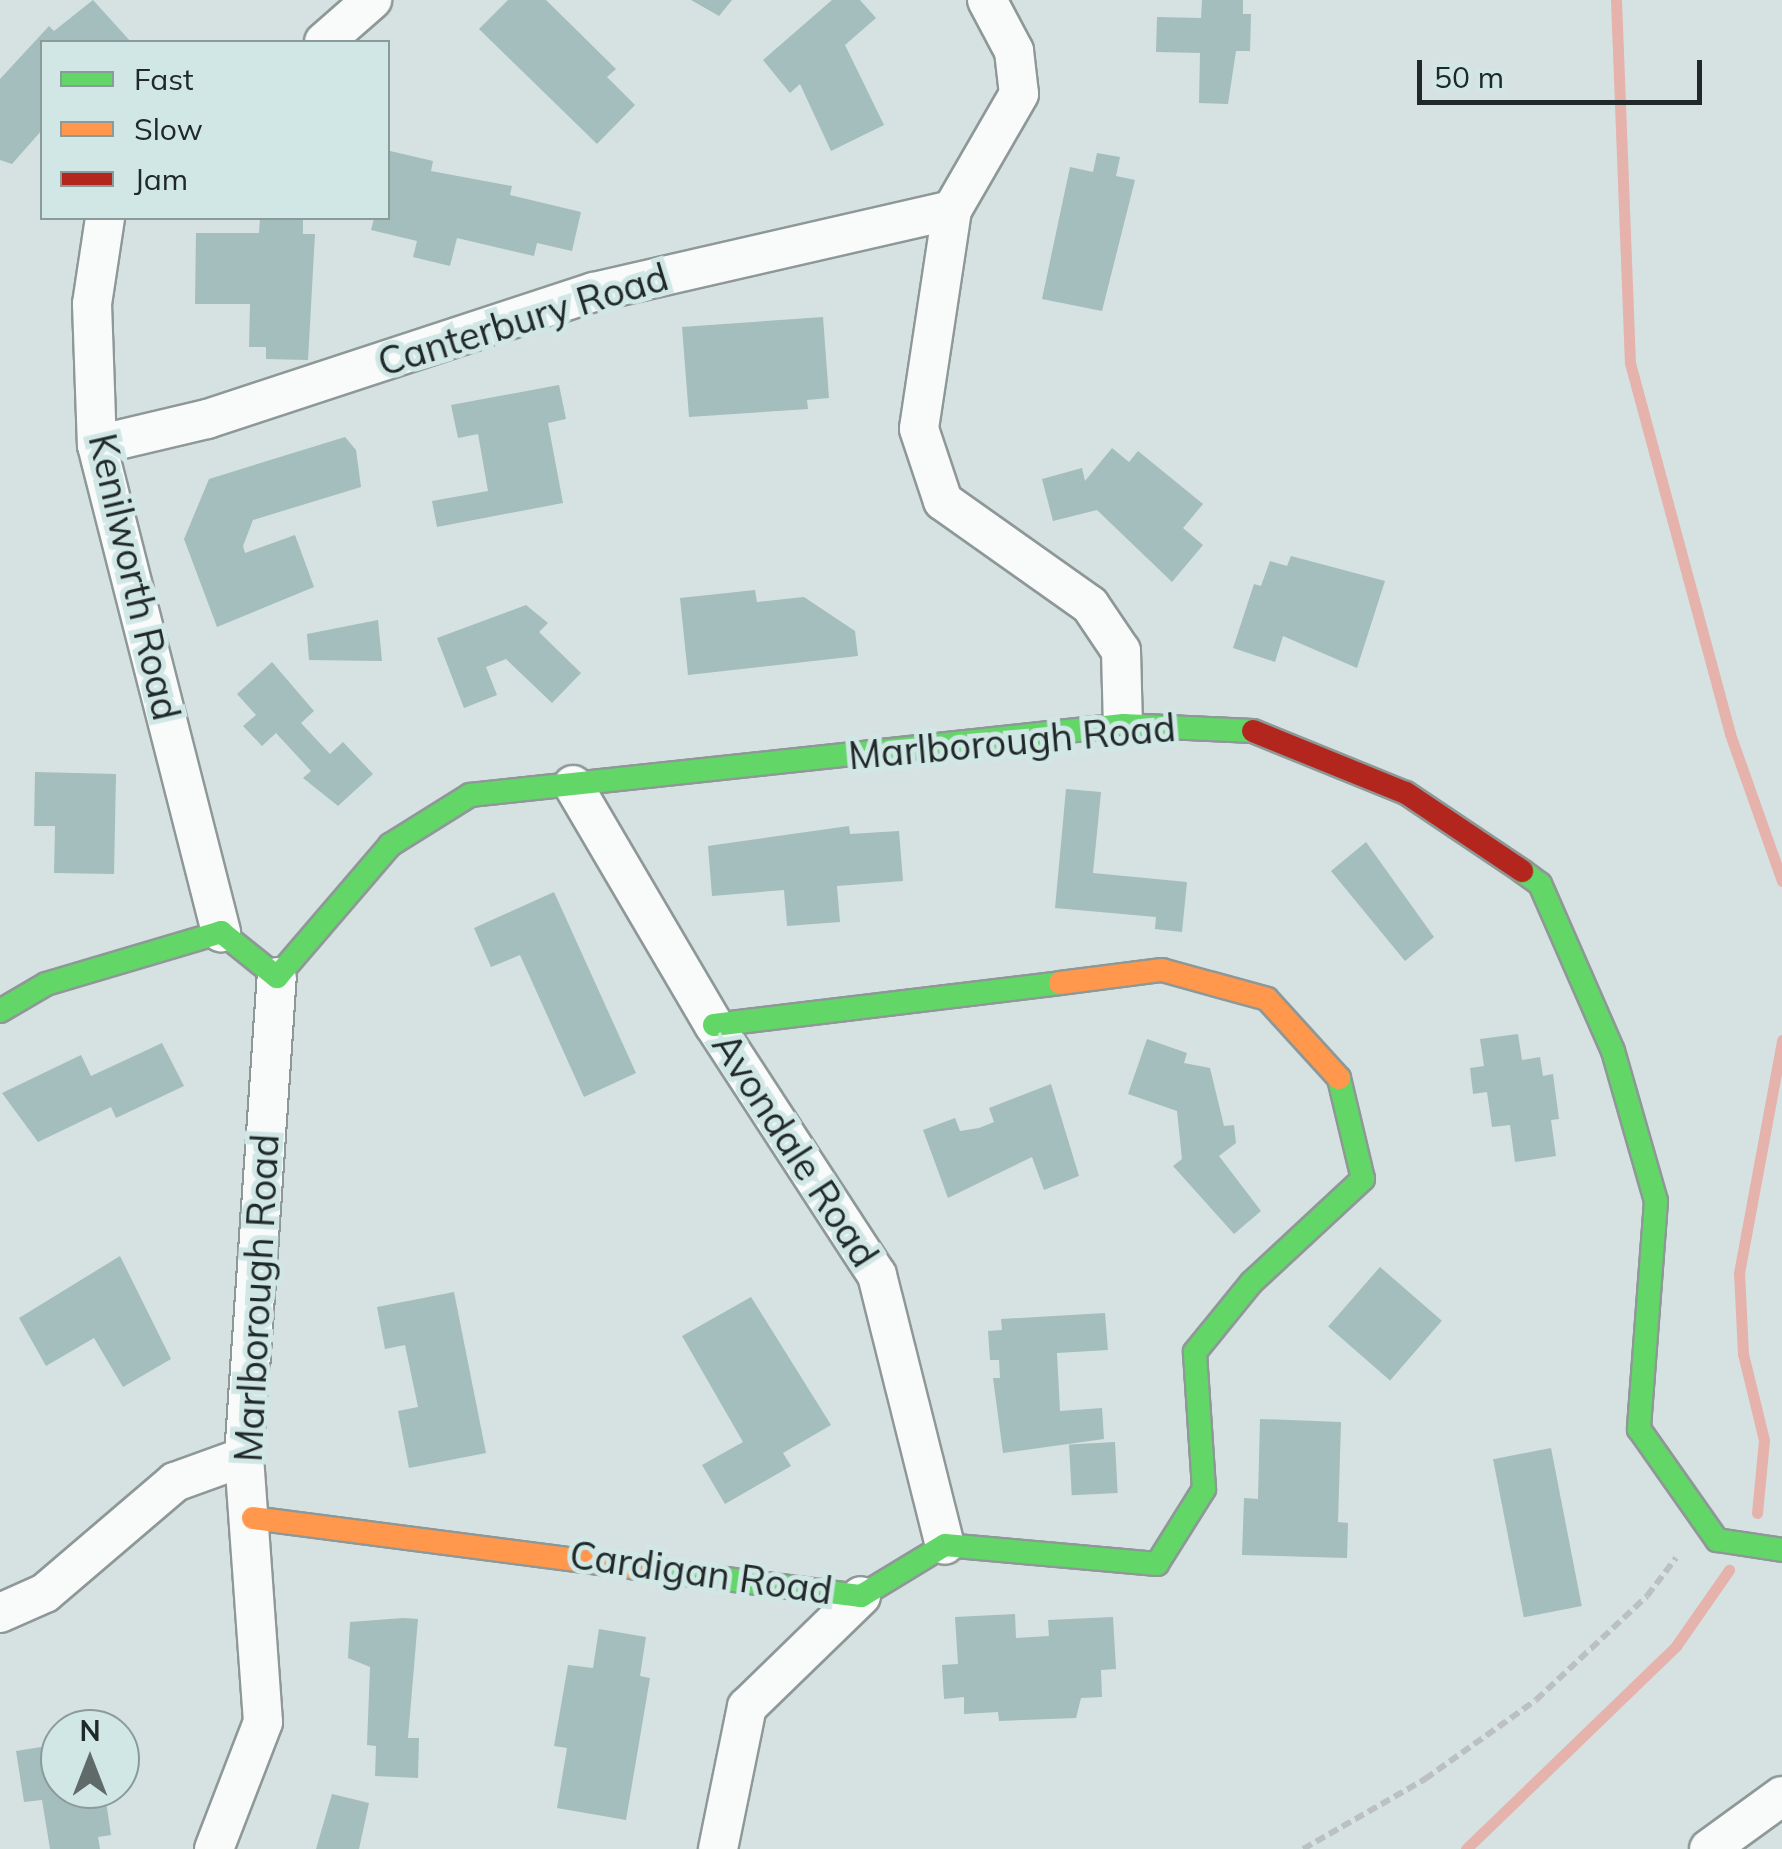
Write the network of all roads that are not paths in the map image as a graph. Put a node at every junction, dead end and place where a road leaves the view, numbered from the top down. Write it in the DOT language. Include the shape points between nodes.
graph roads {
  1 [pos="372,0"];
  2 [pos="986,0"];
  3 [pos="326,40"];
  4 [pos="952,210"];
  5 [pos="105,220"];
  6 [pos="97,444"];
  7 [pos="1123,724"];
  8 [pos="573,785"];
  9 [pos="221,932"];
  10 [pos="278,977"];
  11 [pos="0,1011"];
  12 [pos="714,1026"];
  13 [pos="244,1457"];
  14 [pos="253,1518"];
  15 [pos="945,1545"];
  16 [pos="1782,1550"];
  17 [pos="861,1596"];
  18 [pos="0,1613"];
  19 [pos="1782,1796"];
  20 [pos="214,1849"];
  21 [pos="718,1849"];
  22 [pos="1710,1849"];
  1 -- 3 [label="street"];
  2 -- 4 [label="street" via="1014,51 1019,94"];
  4 -- 6 [label="street, Canterbury Road" via="594,292 207,419"];
  4 -- 7 [label="street" via="919,429 943,501 1100,620 1121,652"];
  5 -- 6 [label="street, Kenilworth Road" via="92,304"];
  6 -- 9 [label="street, Kenilworth Road"];
  7 -- 8 [label="street, Marlborough Road"];
  7 -- 16 [label="street, Marlborough Road" via="1247,729 1406,793 1540,884 1614,1051 1656,1202 1638,1428 1717,1540"];
  8 -- 10 [label="street, Marlborough Road" via="470,794 390,845"];
  8 -- 12 [label="street, Avondale Road"];
  9 -- 10 [label="street"];
  9 -- 11 [label="street" via="46,984"];
  10 -- 13 [label="street, Marlborough Road"];
  12 -- 15 [label="street, Avondale Road" via="877,1275"];
  12 -- 15 [label="street" via="1162,970 1268,999 1339,1076 1363,1180 1251,1283 1194,1352 1204,1489 1158,1564"];
  13 -- 14 [label="street, Marlborough Road"];
  13 -- 18 [label="street" via="175,1482 45,1592"];
  14 -- 17 [label="street, Cardigan Road"];
  14 -- 20 [label="street, Marlborough Road" via="263,1722"];
  15 -- 17 [label="street, Cardigan Road"];
  17 -- 21 [label="street" via="746,1708"];
  19 -- 22 [label="street"];
}
